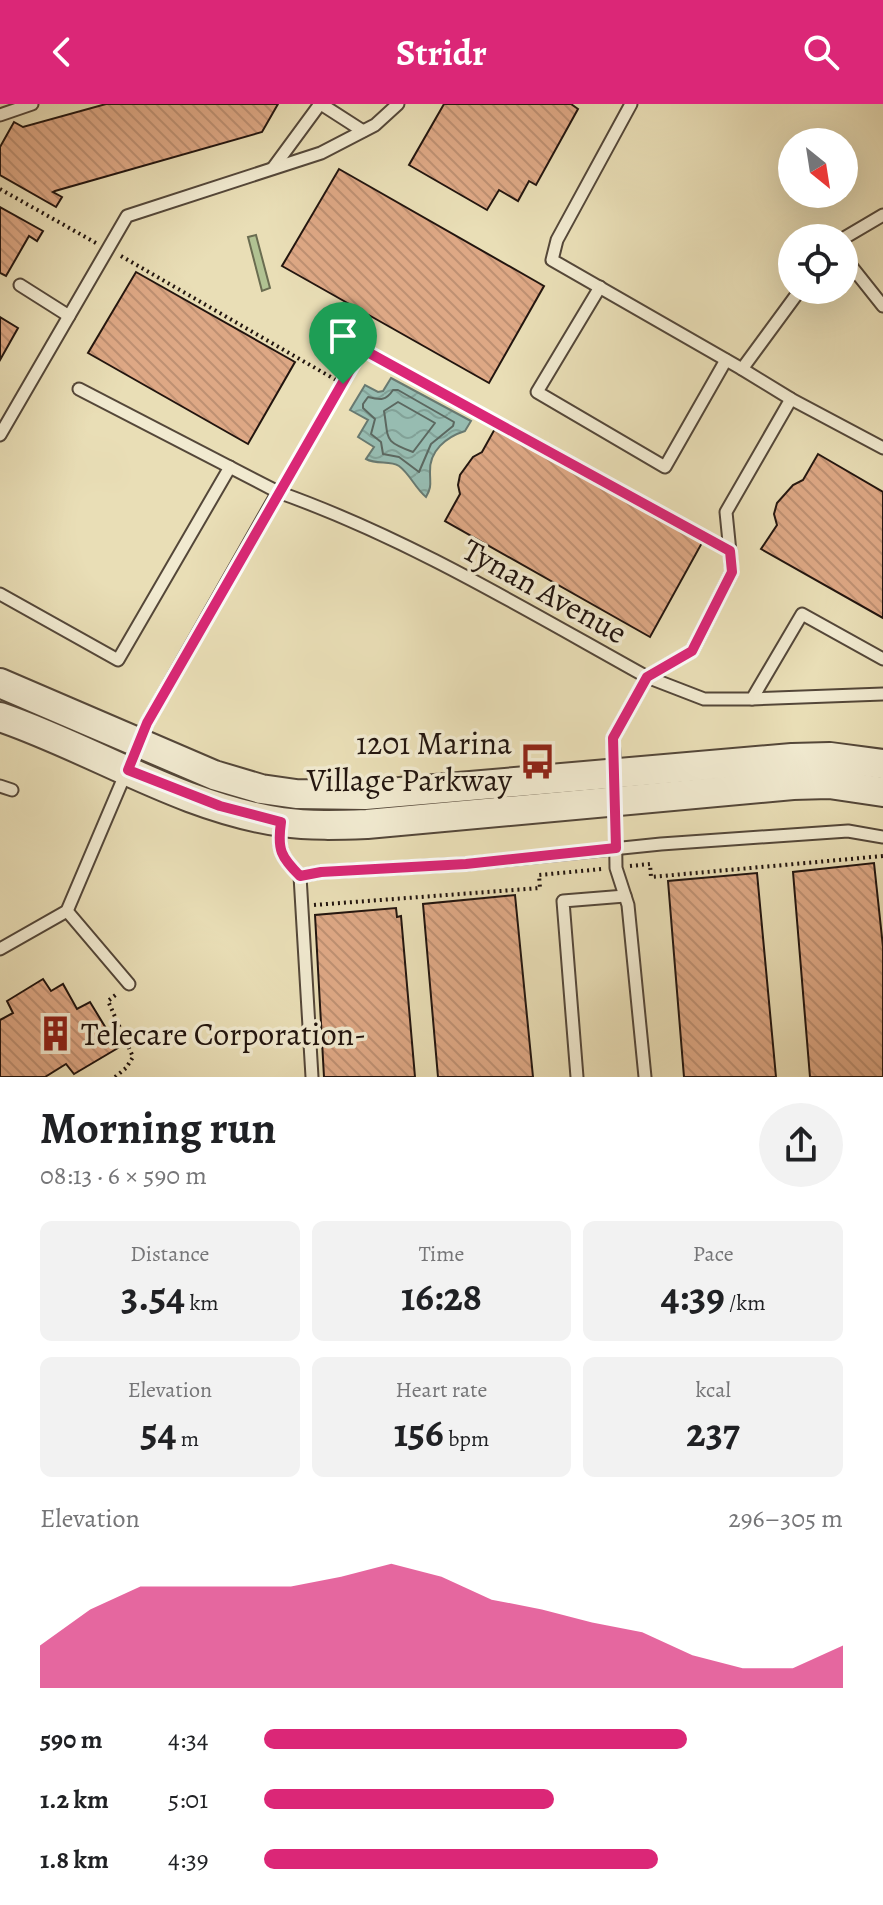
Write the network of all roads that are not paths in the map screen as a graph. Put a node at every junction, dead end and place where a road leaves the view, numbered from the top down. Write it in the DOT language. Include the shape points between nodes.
graph roads {
  1 [pos="32,104"];
  2 [pos="320,104"];
  3 [pos="398,104"];
  4 [pos="631,104"];
  5 [pos="0,115"];
  6 [pos="363,131"];
  7 [pos="272,169"];
  8 [pos="883,215"];
  9 [pos="858,230"];
  10 [pos="858,275"];
  11 [pos="20,285"];
  12 [pos="600,287"];
  13 [pos="790,304"];
  14 [pos="883,306"];
  15 [pos="69,316"];
  16 [pos="726,360"];
  17 [pos="742,369"];
  18 [pos="79,389"];
  19 [pos="791,399"];
  20 [pos="0,435"];
  21 [pos="883,448"];
  22 [pos="230,467"];
  23 [pos="278,492"];
  24 [pos="0,594"];
  25 [pos="883,659"];
  26 [pos="647,677"];
  27 [pos="0,683"];
  28 [pos="883,694"];
  29 [pos="752,699"];
  30 [pos="0,717"];
  31 [pos="133,757"];
  32 [pos="883,764"];
  33 [pos="615,787"];
  34 [pos="883,792"];
  35 [pos="281,822"];
  36 [pos="883,837"];
  37 [pos="616,848"];
  38 [pos="300,876"];
  39 [pos="625,896"];
  40 [pos="67,911"];
  41 [pos="0,949"];
  42 [pos="129,984"];
  43 [pos="312,1077"];
  44 [pos="577,1077"];
  45 [pos="645,1077"];
  1 -- 5 [label="lane"];
  2 -- 6 [label="lane"];
  2 -- 7 [label="lane"];
  3 -- 6 [label="lane"];
  4 -- 12 [label="lane" via="557,240 552,260"];
  6 -- 7 [label="lane" via="321,153"];
  7 -- 15 [label="lane" via="127,216"];
  8 -- 9 [label="lane"];
  10 -- 14 [label="lane"];
  11 -- 15 [label="lane"];
  12 -- 16 [label="lane"];
  12 -- 16 [label="lane" via="537,392 665,467"];
  13 -- 17 [label="lane"];
  15 -- 20 [label="lane"];
  16 -- 17 [label="lane"];
  17 -- 19 [label="lane"];
  18 -- 22 [label="lane, Tynan Avenue"];
  19 -- 21 [label="lane"];
  19 -- 26 [label="lane, Tynan Avenue" via="726,512 732,572 692,651"];
  22 -- 23 [label="lane, Tynan Avenue"];
  22 -- 24 [label="lane" via="118,660"];
  23 -- 26 [label="lane, Tynan Avenue" via="401,542"];
  23 -- 31 [label="lane" via="147,723"];
  25 -- 29 [label="lane" via="802,614"];
  26 -- 29 [label="lane" via="704,699"];
  26 -- 33 [label="lane" via="613,738"];
  27 -- 31 [label="street"];
  28 -- 29 [label="lane"];
  30 -- 31 [label="street"];
  31 -- 33 [label="street" via="261,789 318,796"];
  31 -- 35 [label="street" via="220,806"];
  31 -- 40 [label="lane"];
  32 -- 33 [label="street" via="792,758"];
  33 -- 34 [label="street" via="829,784"];
  33 -- 35 [label="street" via="367,824"];
  33 -- 37 [label="lane"];
  35 -- 38 [label="lane" via="283,860"];
  36 -- 37 [label="lane" via="848,831"];
  37 -- 38 [label="lane"];
  37 -- 39 [label="lane"];
  38 -- 43 [label="lane"];
  39 -- 44 [label="lane" via="563,901"];
  39 -- 45 [label="lane"];
  40 -- 41 [label="lane"];
  40 -- 42 [label="lane"];
}
